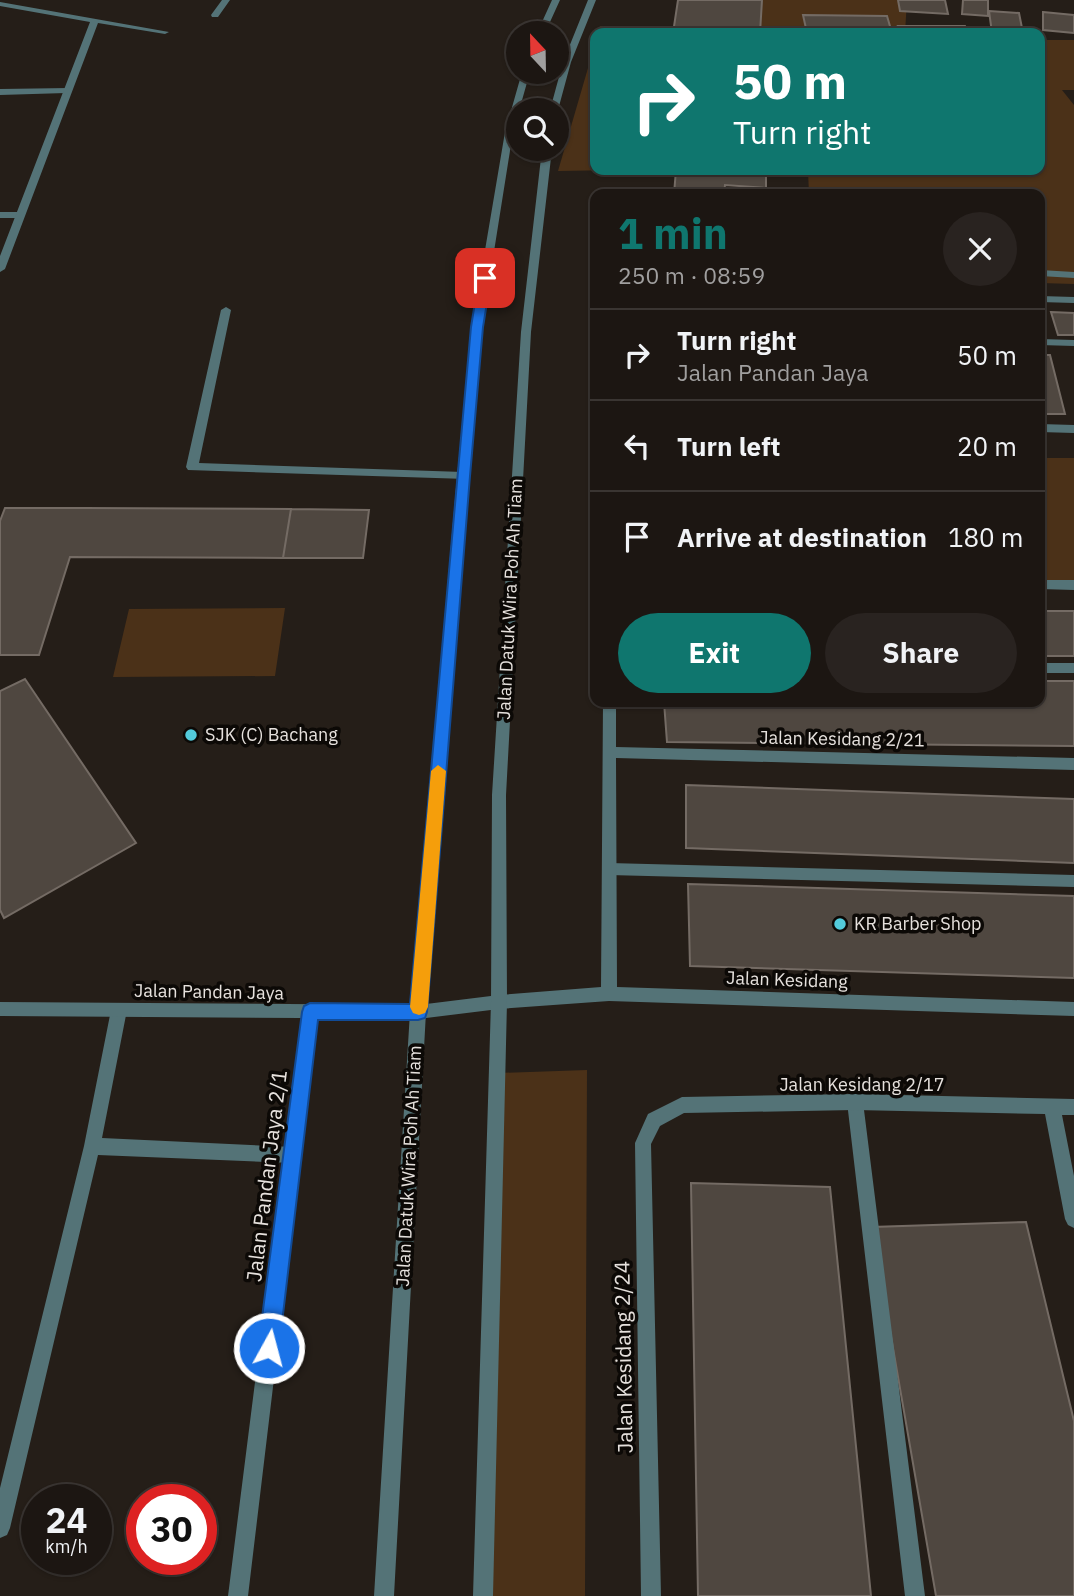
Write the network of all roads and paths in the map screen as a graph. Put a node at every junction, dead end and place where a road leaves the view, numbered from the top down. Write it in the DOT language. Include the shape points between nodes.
graph roads {
  1 [pos="226,0"];
  2 [pos="556,0"];
  3 [pos="592,0"];
  4 [pos="0,4"];
  5 [pos="215,15"];
  6 [pos="94,20"];
  7 [pos="546,21"];
  8 [pos="165,32"];
  9 [pos="523,84"];
  10 [pos="66,90"];
  11 [pos="0,92"];
  12 [pos="557,98"];
  13 [pos="546,161"];
  14 [pos="0,215"];
  15 [pos="19,215"];
  16 [pos="0,269"];
  17 [pos="1045,273"];
  18 [pos="1074,275"];
  19 [pos="1045,299"];
  20 [pos="1074,300"];
  21 [pos="226,310"];
  22 [pos="1045,342"];
  23 [pos="1074,343"];
  24 [pos="1045,428"];
  25 [pos="1074,429"];
  26 [pos="463,476"];
  27 [pos="1045,585"];
  28 [pos="1074,585"];
  29 [pos="1045,668"];
  30 [pos="1074,668"];
  31 [pos="609,707"];
  32 [pos="609,752"];
  33 [pos="1074,764"];
  34 [pos="610,869"];
  35 [pos="1074,881"];
  36 [pos="609,994"];
  37 [pos="499,1002"];
  38 [pos="0,1009"];
  39 [pos="1074,1009"];
  40 [pos="120,1010"];
  41 [pos="310,1012"];
  42 [pos="418,1012"];
  43 [pos="855,1102"];
  44 [pos="1052,1106"];
  45 [pos="1074,1107"];
  46 [pos="654,1120"];
  47 [pos="92,1146"];
  48 [pos="293,1155"];
  49 [pos="1074,1219"];
  50 [pos="0,1528"];
  51 [pos="238,1596"];
  52 [pos="384,1596"];
  53 [pos="483,1596"];
  54 [pos="651,1596"];
  55 [pos="915,1596"];
  1 -- 5 [label="street"];
  2 -- 7 [label="street"];
  3 -- 12 [label="street"];
  4 -- 6 [label="street"];
  6 -- 8 [label="street"];
  6 -- 10 [label="street"];
  9 -- 26 [label="street, Jalan Datuk Wira Poh Ah Tiam" via="509,131 481,301"];
  10 -- 11 [label="street"];
  10 -- 15 [label="street"];
  13 -- 37 [label="street, Jalan Datuk Wira Poh Ah Tiam" via="526,332 500,769"];
  14 -- 15 [label="street"];
  15 -- 16 [label="street"];
  17 -- 18 [label="street"];
  19 -- 20 [label="street"];
  21 -- 26 [label="street" via="192,467"];
  22 -- 23 [label="street"];
  24 -- 25 [label="street"];
  26 -- 42 [label="street, Jalan Datuk Wira Poh Ah Tiam"];
  27 -- 28 [label="street"];
  29 -- 30 [label="street"];
  31 -- 32 [label="street"];
  32 -- 33 [label="street, Jalan Kesidang 2/21"];
  32 -- 34 [label="street"];
  34 -- 35 [label="street"];
  34 -- 36 [label="street"];
  36 -- 37 [label="street, Jalan Kesidang"];
  36 -- 39 [label="street, Jalan Kesidang"];
  37 -- 42 [label="street, Jalan Kesidang"];
  37 -- 53 [label="street, Jalan Datuk Wira Poh Ah Tiam"];
  38 -- 40 [label="street, Jalan Pandan Jaya"];
  40 -- 41 [label="street, Jalan Pandan Jaya"];
  40 -- 47 [label="street"];
  41 -- 42 [label="street, Jalan Pandan Jaya"];
  41 -- 48 [label="street, Jalan Pandan Jaya 2/1"];
  42 -- 52 [label="street, Jalan Datuk Wira Poh Ah Tiam"];
  43 -- 44 [label="street, Jalan Kesidang 2/17"];
  43 -- 46 [label="street, Jalan Kesidang 2/17" via="682,1105"];
  43 -- 55 [label="street"];
  44 -- 45 [label="street, Jalan Kesidang 2/17"];
  44 -- 49 [label="street"];
  46 -- 54 [label="street, Jalan Kesidang 2/24" via="643,1143"];
  47 -- 48 [label="street"];
  47 -- 50 [label="street"];
  48 -- 51 [label="street, Jalan Pandan Jaya 2/1"];
}
